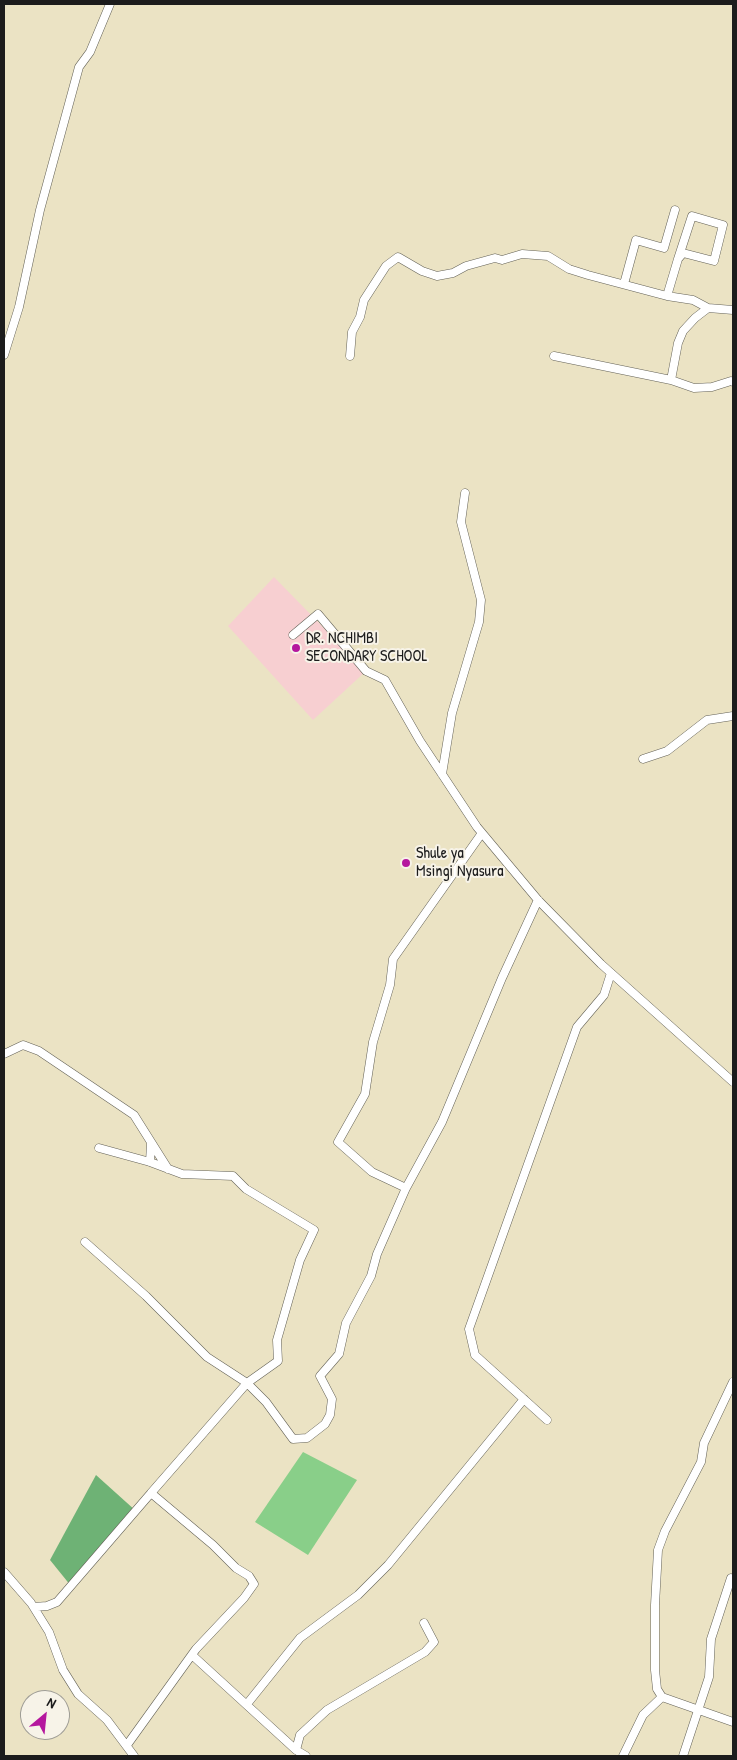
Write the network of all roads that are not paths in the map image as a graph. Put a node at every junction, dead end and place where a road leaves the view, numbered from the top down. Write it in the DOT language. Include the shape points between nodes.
graph roads {
  1 [pos="110,4"];
  2 [pos="675,210"];
  3 [pos="678,259"];
  4 [pos="624,284"];
  5 [pos="667,296"];
  6 [pos="708,308"];
  7 [pos="733,310"];
  8 [pos="4,355"];
  9 [pos="350,356"];
  10 [pos="554,356"];
  11 [pos="670,380"];
  12 [pos="733,382"];
  13 [pos="465,493"];
  14 [pos="293,635"];
  15 [pos="733,716"];
  16 [pos="643,760"];
  17 [pos="442,774"];
  18 [pos="482,833"];
  19 [pos="538,900"];
  20 [pos="611,972"];
  21 [pos="4,1054"];
  22 [pos="733,1082"];
  23 [pos="152,1144"];
  24 [pos="99,1148"];
  25 [pos="150,1162"];
  26 [pos="168,1169"];
  27 [pos="406,1188"];
  28 [pos="85,1242"];
  29 [pos="733,1382"];
  30 [pos="247,1383"];
  31 [pos="524,1399"];
  32 [pos="547,1420"];
  33 [pos="151,1493"];
  34 [pos="4,1572"];
  35 [pos="731,1578"];
  36 [pos="34,1608"];
  37 [pos="424,1623"];
  38 [pos="192,1655"];
  39 [pos="662,1697"];
  40 [pos="247,1704"];
  41 [pos="699,1710"];
  42 [pos="733,1722"];
  43 [pos="127,1745"];
  44 [pos="296,1750"];
  45 [pos="134,1756"];
  46 [pos="306,1756"];
  47 [pos="623,1756"];
  48 [pos="683,1756"];
  1 -- 8 [label="street" via="90,52 79,67"];
  2 -- 4 [label="street" via="664,248 636,240"];
  3 -- 3 [label="street" via="683,253 714,261 723,225 692,216"];
  3 -- 5 [label="street"];
  4 -- 5 [label="street"];
  4 -- 9 [label="street" via="569,269 548,256 522,254 502,260 495,258 466,266 453,274 437,276 398,256 386,266 364,300 352,332"];
  5 -- 6 [label="street" via="693,300"];
  6 -- 7 [label="street"];
  6 -- 11 [label="street" via="683,331"];
  10 -- 11 [label="street"];
  11 -- 12 [label="street" via="694,388"];
  13 -- 17 [label="street" via="461,522 481,600 479,622 452,713"];
  14 -- 17 [label="street" via="318,614 366,671 385,680"];
  15 -- 16 [label="street" via="707,720 667,751"];
  17 -- 18 [label="street"];
  18 -- 19 [label="street"];
  18 -- 27 [label="street" via="393,959 390,985 373,1042 365,1094 338,1142 372,1172"];
  19 -- 20 [label="street"];
  19 -- 27 [label="street" via="442,1122"];
  20 -- 22 [label="street"];
  20 -- 31 [label="street" via="604,995 577,1027 469,1329 475,1355"];
  21 -- 23 [label="street" via="23,1046 50,1057 134,1115"];
  23 -- 25 [label="street"];
  23 -- 26 [label="street"];
  24 -- 25 [label="street"];
  25 -- 26 [label="street"];
  26 -- 30 [label="street" via="182,1174 233,1176 246,1189 314,1230 300,1260 277,1340 278,1361"];
  27 -- 30 [label="street" via="377,1254 371,1276 346,1323 339,1354 320,1376 332,1398 325,1424 307,1438 293,1439 266,1402"];
  28 -- 30 [label="street" via="208,1357"];
  29 -- 39 [label="street" via="704,1443 702,1462 658,1550 655,1670 656,1689"];
  30 -- 33 [label="street"];
  31 -- 32 [label="street"];
  31 -- 40 [label="street" via="388,1565 358,1595 300,1638"];
  33 -- 36 [label="street" via="57,1602"];
  33 -- 38 [label="street" via="236,1568 250,1576 254,1584"];
  34 -- 36 [label="street"];
  35 -- 41 [label="street" via="712,1639 709,1677"];
  36 -- 43 [label="street" via="50,1632 63,1670 78,1694 107,1720"];
  37 -- 44 [label="street" via="434,1642 425,1652 327,1710 300,1735"];
  38 -- 40 [label="street"];
  38 -- 43 [label="street"];
  39 -- 41 [label="street"];
  39 -- 47 [label="street" via="643,1715"];
  40 -- 44 [label="street"];
  41 -- 42 [label="street"];
  41 -- 48 [label="street"];
  43 -- 45 [label="street"];
  44 -- 46 [label="street"];
}
